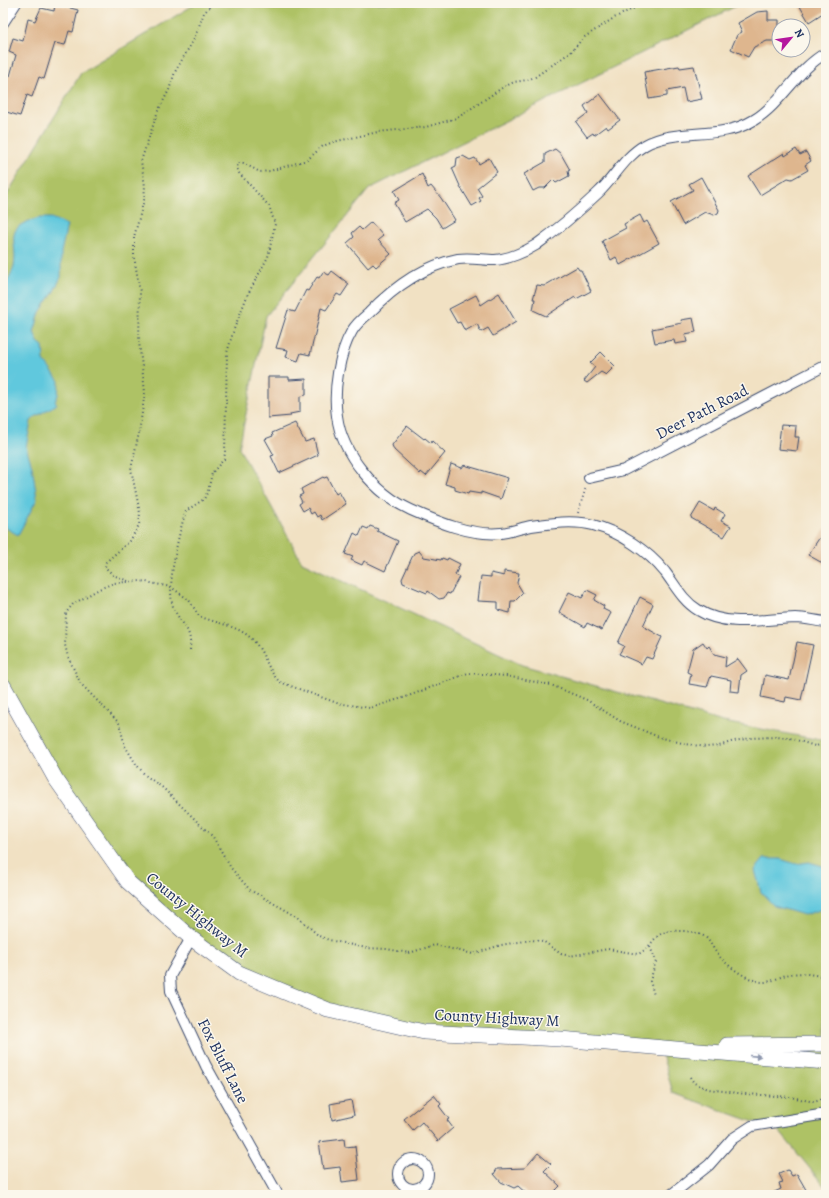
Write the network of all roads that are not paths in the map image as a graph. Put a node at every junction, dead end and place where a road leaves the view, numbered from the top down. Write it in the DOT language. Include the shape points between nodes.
graph roads {
  1 [pos="16,3"];
  2 [pos="3,22"];
  3 [pos="826,53"];
  4 [pos="826,365"];
  5 [pos="589,478"];
  6 [pos="826,622"];
  7 [pos="3,685"];
  8 [pos="191,938"];
  9 [pos="826,1044"];
  10 [pos="660,1047"];
  11 [pos="826,1062"];
  12 [pos="826,1114"];
  13 [pos="278,1195"];
  14 [pos="672,1195"];
  1 -- 2 [label="street"];
  3 -- 6 [label="street" via="804,70 767,111 751,122 716,133 667,137 645,145 629,155 599,192 533,247 498,260 460,258 422,272 403,283 376,305 352,331 338,372 336,390 340,432 356,461 386,494 408,509 445,524 488,533 531,526 575,523 597,526 611,531 639,548 654,560 682,596 696,609 710,615 753,622 798,618"];
  4 -- 5 [label="street, Deer Path Road" via="624,470"];
  7 -- 8 [label="main road, County Highway M" via="55,778 110,858 137,891"];
  8 -- 10 [label="main road, County Highway M" via="239,973 328,1010 424,1032"];
  8 -- 13 [label="street, Fox Bluff Lane" via="170,976 171,991 206,1066"];
  9 -- 10 [label="main road, County Highway M"];
  10 -- 11 [label="main road, County Highway M, one-way"];
  12 -- 14 [label="street" via="752,1126 732,1139 709,1165"];
}
